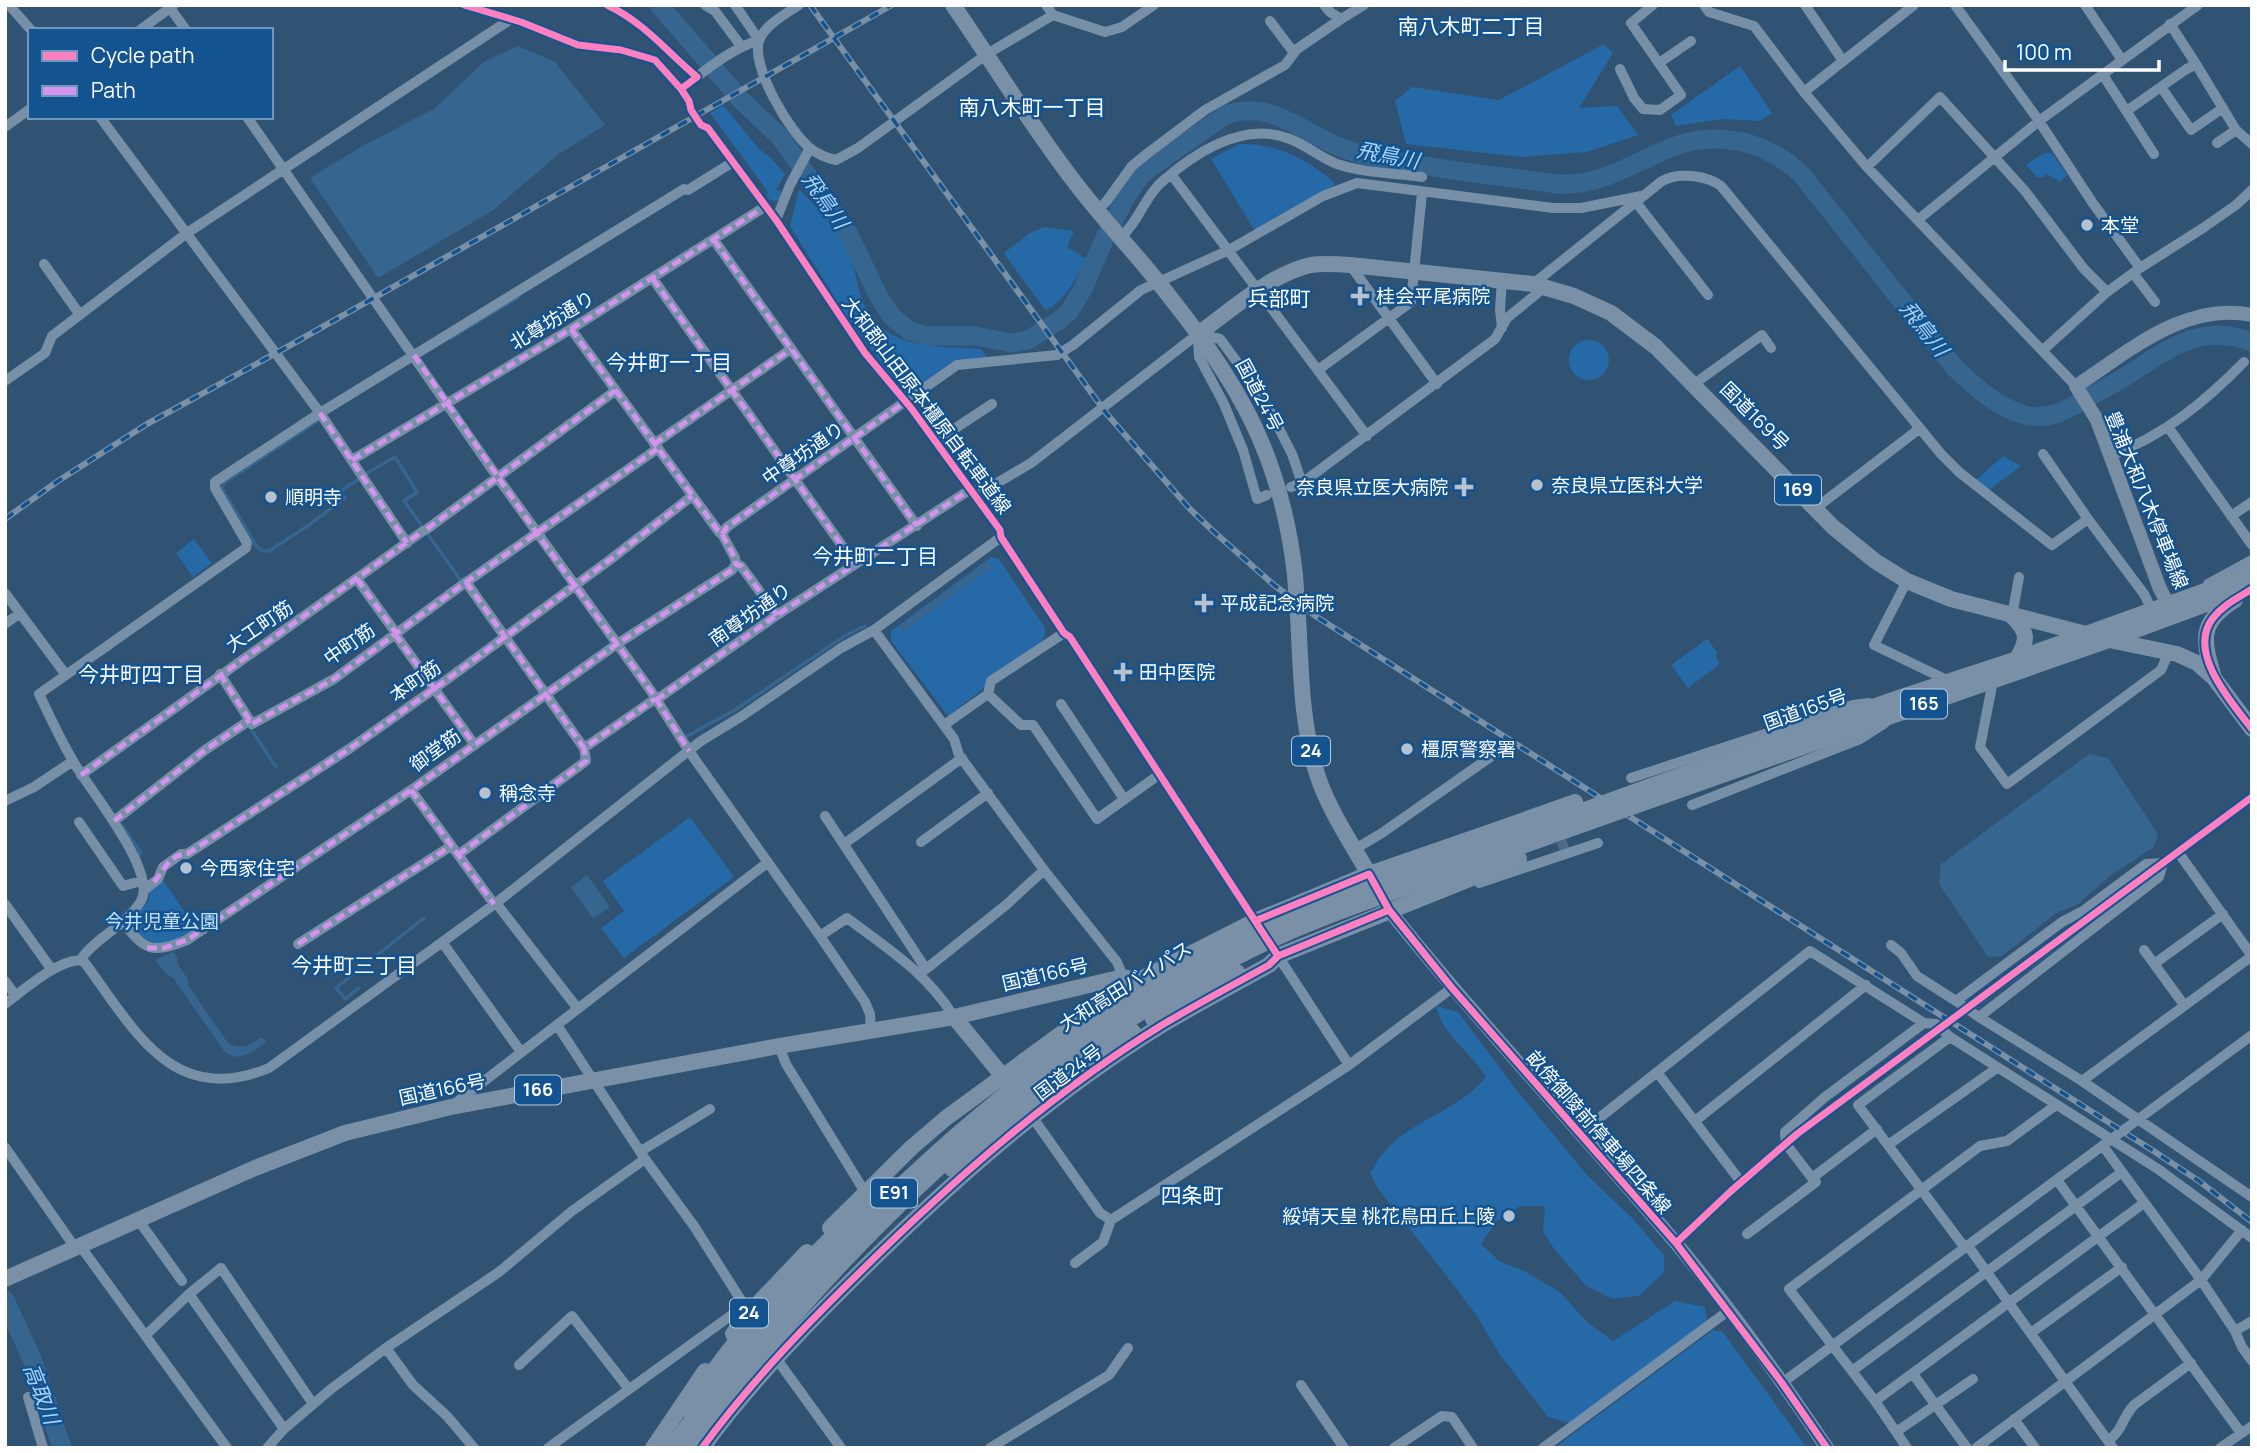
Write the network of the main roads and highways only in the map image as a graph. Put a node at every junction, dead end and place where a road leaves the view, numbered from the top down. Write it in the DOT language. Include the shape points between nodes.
graph roads {
  1 [pos="953,5"];
  2 [pos="2252,315"];
  3 [pos="1198,334"];
  4 [pos="2252,574"];
  5 [pos="2252,588"];
  6 [pos="2171,610"];
  7 [pos="2012,616"];
  8 [pos="2087,632"];
  9 [pos="2109,640"];
  10 [pos="2017,659"];
  11 [pos="2214,678"];
  12 [pos="1900,705"];
  13 [pos="2252,729"];
  14 [pos="1732,767"];
  15 [pos="1377,892"];
  16 [pos="1255,921"];
  17 [pos="1278,956"];
  18 [pos="1144,977"];
  19 [pos="954,1017"];
  20 [pos="1004,1076"];
  21 [pos="1033,1118"];
  22 [pos="872,1191"];
  23 [pos="12,1276"];
  24 [pos="787,1323"];
  25 [pos="653,1448"];
  26 [pos="668,1448"];
  27 [pos="687,1448"];
  28 [pos="702,1448"];
  29 [pos="1827,1448"];
  1 -- 3 [label="highway, 国道24号 / 24" via="1040,135"];
  2 -- 6 [label="main road, 豊浦大和八木停車場線" via="2215,314 2172,324 2077,388 2097,420"];
  3 -- 7 [label="highway, 国道169号 / 169" via="1259,290 1308,266 1350,265 1502,280 1574,296 1642,334 1858,550 1907,581"];
  3 -- 15 [label="highway, 国道24号 / 24, bridge" via="1251,418 1282,495 1291,536 1312,758 1323,789"];
  4 -- 6 [label="highway, 国道165号 / 165" via="2198,593"];
  5 -- 6 [label="highway, 国道165号 / 165"];
  5 -- 11 [label="highway" via="2223,608 2207,627 2206,649"];
  6 -- 8 [label="highway, 国道165号 / 165" via="2151,610"];
  6 -- 9 [label="highway, 国道165号 / 165"];
  7 -- 8 [label="highway, 国道169号 / 169"];
  7 -- 10 [label="highway" via="2026,635"];
  8 -- 9 [label="highway, 国道169号 / 169"];
  8 -- 10 [label="highway, 国道165号 / 165"];
  9 -- 11 [label="highway, 国道169号 / 169" via="2169,652 2197,663"];
  9 -- 12 [label="highway, 国道165号 / 165" via="1993,681"];
  10 -- 12 [label="highway, 国道165号 / 165" via="1949,681"];
  11 -- 13 [label="highway, 国道169号 / 169"];
  12 -- 14 [label="highway, 国道165号 / 165"];
  14 -- 15 [label="highway, 大和高田バイパス / 165, bridge"];
  14 -- 15 [label="highway, 国道165号 / 165, bridge" via="1653,811 1519,859"];
  14 -- 15 [label="highway, 国道165号 / 165, bridge" via="1680,766 1405,861"];
  15 -- 16 [label="highway, 国道24号"];
  15 -- 17 [label="highway, 国道24号 / 24"];
  15 -- 24 [label="highway, 大和高田バイパス / E91, bridge" via="1166,995 1073,1057 923,1182"];
  15 -- 26 [label="highway, 大和高田バイパス / E91, bridge" via="1323,903 1160,985 1066,1046 1008,1091 837,1248"];
  15 -- 29 [label="main road, 畝傍御陵前停車場四条線" via="1452,988 1676,1243"];
  16 -- 17 [label="highway"];
  16 -- 18 [label="highway, 国道24号"];
  17 -- 21 [label="highway, 国道24号 / 24" via="1151,1033"];
  17 -- 24 [label="highway, bridge" via="1208,986 1050,1091 964,1159"];
  18 -- 19 [label="highway, 国道166号 / 166" via="1123,977"];
  18 -- 20 [label="highway, 国道24号"];
  19 -- 20 [label="highway"];
  19 -- 23 [label="highway, 国道166号 / 166" via="451,1107 345,1133"];
  20 -- 21 [label="highway"];
  20 -- 22 [label="highway, 国道24号"];
  21 -- 28 [label="highway, 国道24号 / 24" via="897,1236 775,1359"];
  22 -- 25 [label="highway, 24" via="747,1309"];
  22 -- 26 [label="highway, bridge" via="740,1335 700,1389"];
  24 -- 27 [label="highway, 大和高田バイパス / E91, bridge"];
}
